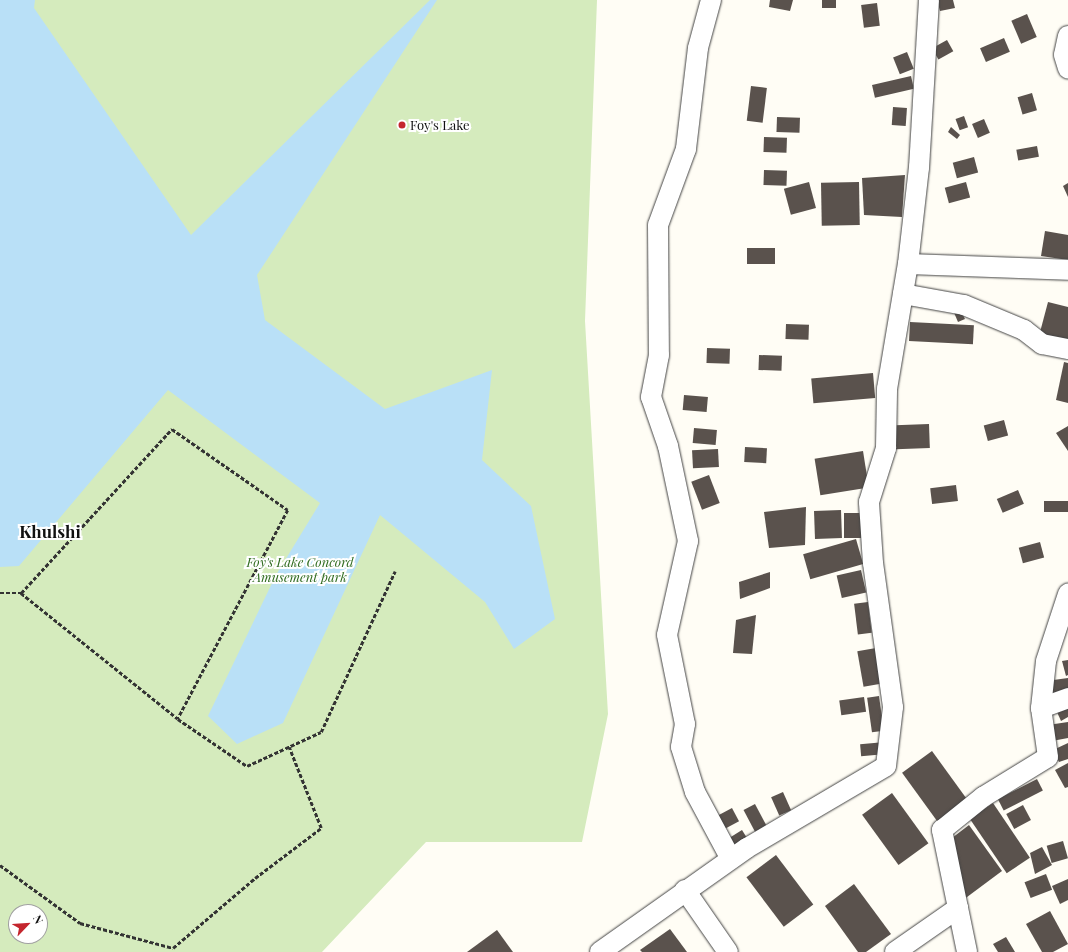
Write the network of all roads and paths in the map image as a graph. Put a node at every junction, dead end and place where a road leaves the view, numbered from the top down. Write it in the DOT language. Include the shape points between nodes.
graph roads {
  1 [pos="711,0"];
  2 [pos="929,0"];
  3 [pos="1068,36"];
  4 [pos="1068,68"];
  5 [pos="908,264"];
  6 [pos="1068,270"];
  7 [pos="903,294"];
  8 [pos="1068,349"];
  9 [pos="395,570"];
  10 [pos="0,593"];
  11 [pos="21,593"];
  12 [pos="1068,594"];
  13 [pos="1068,698"];
  14 [pos="1041,708"];
  15 [pos="178,719"];
  16 [pos="289,747"];
  17 [pos="731,859"];
  18 [pos="0,865"];
  19 [pos="685,890"];
  20 [pos="958,908"];
  21 [pos="600,952"];
  22 [pos="728,952"];
  23 [pos="895,952"];
  24 [pos="967,952"];
  1 -- 17 [label="street" via="698,48 686,149 658,225 658,356 651,397 668,446 688,541 667,635 685,724 681,747 695,792"];
  2 -- 5 [label="street" via="919,168"];
  3 -- 4 [label="street" via="1064,55"];
  5 -- 6 [label="street"];
  5 -- 7 [label="street"];
  7 -- 8 [label="street" via="964,305 1024,330 1042,344"];
  7 -- 17 [label="street" via="887,389 886,448 869,502 873,563 893,707 886,766"];
  9 -- 16 [label="path" via="321,732"];
  10 -- 11 [label="path"];
  11 -- 15 [label="path"];
  11 -- 15 [label="path" via="172,429 288,510"];
  12 -- 14 [label="street" via="1046,661"];
  13 -- 14 [label="street"];
  14 -- 20 [label="street" via="1048,757 983,797 942,830"];
  15 -- 16 [label="path" via="247,766"];
  16 -- 18 [label="path" via="321,828 255,878 172,948 80,923"];
  17 -- 19 [label="street"];
  19 -- 21 [label="street"];
  19 -- 22 [label="street"];
  20 -- 23 [label="street"];
  20 -- 24 [label="street"];
}
